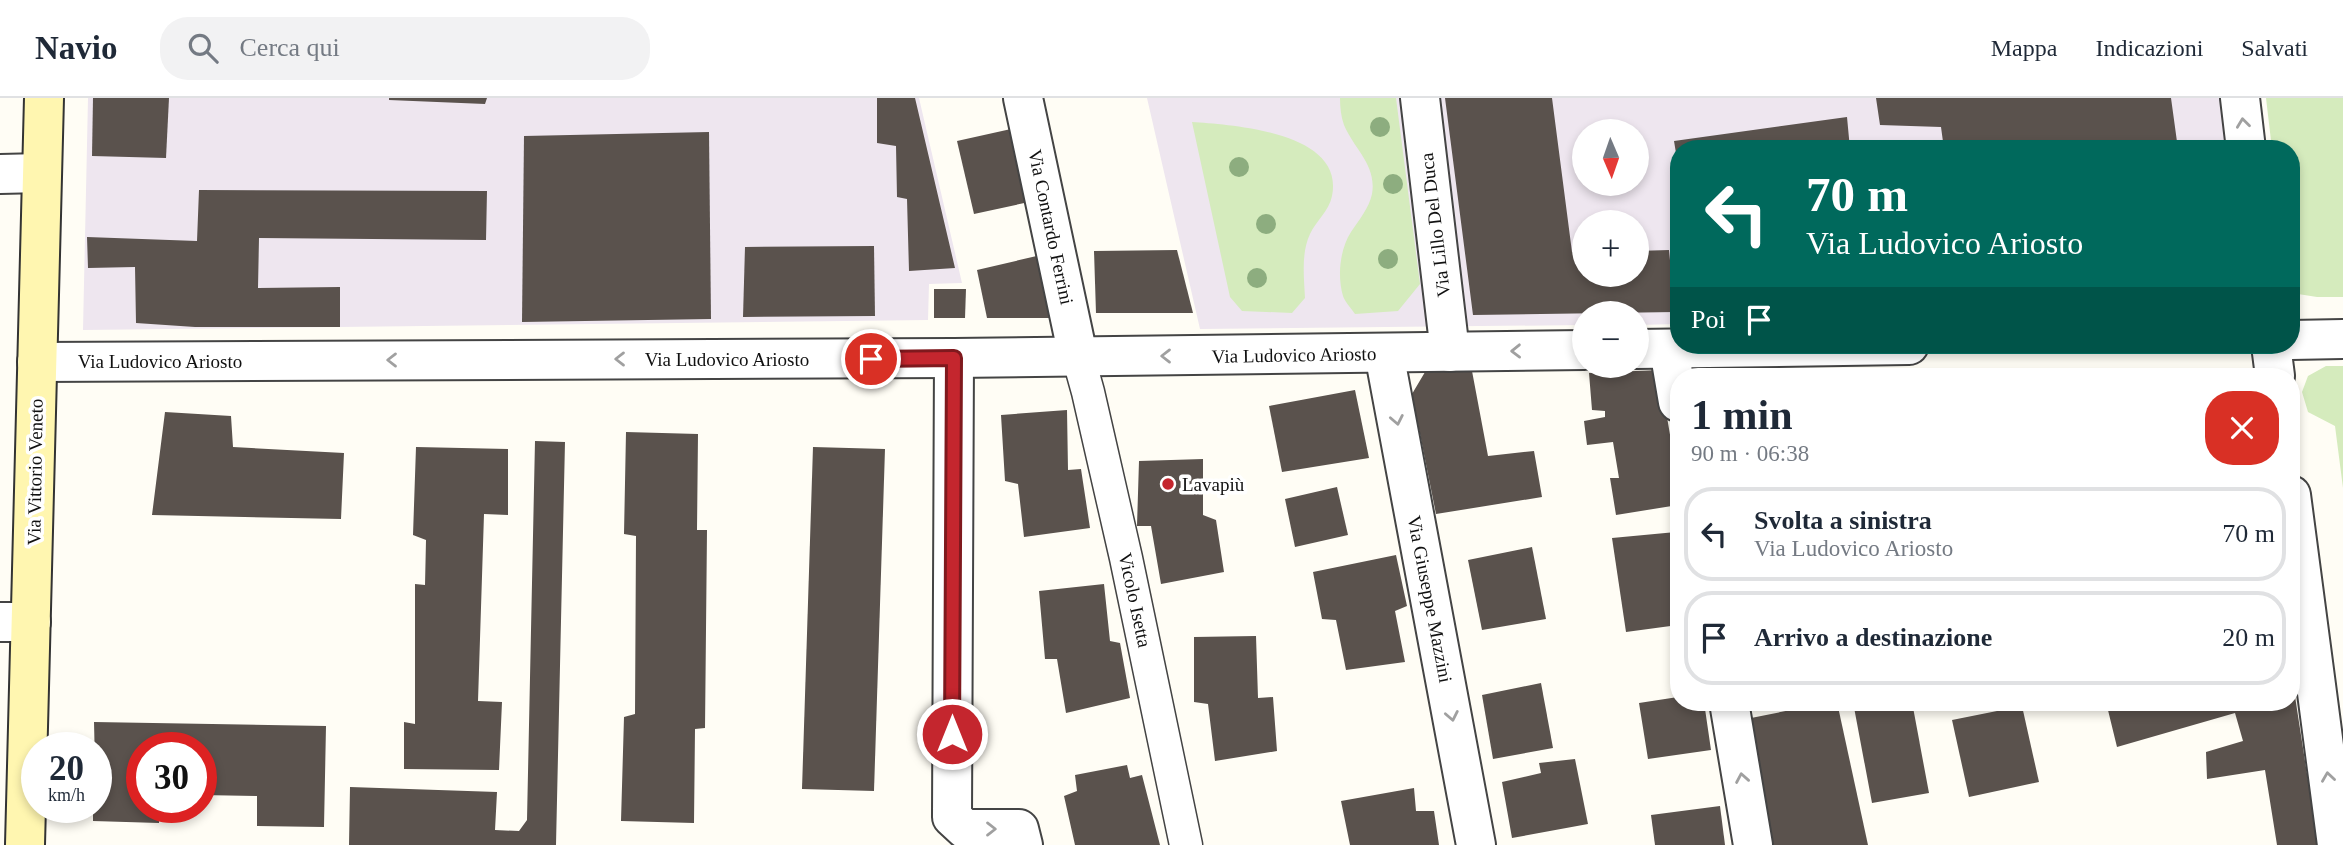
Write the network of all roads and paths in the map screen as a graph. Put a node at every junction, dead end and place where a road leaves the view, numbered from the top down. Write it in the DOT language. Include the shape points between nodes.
graph roads {
  1 [pos="44,98"];
  2 [pos="1023,98"];
  3 [pos="1420,98"];
  4 [pos="2240,98"];
  5 [pos="2245,140"];
  6 [pos="41,173"];
  7 [pos="0,174"];
  8 [pos="2343,338"];
  9 [pos="2300,340"];
  10 [pos="1653,349"];
  11 [pos="1572,350"];
  12 [pos="1450,352"];
  13 [pos="1384,353"];
  14 [pos="1078,356"];
  15 [pos="954,358"];
  16 [pos="37,362"];
  17 [pos="1670,385"];
  18 [pos="2300,563"];
  19 [pos="16,622"];
  20 [pos="1731,711"];
  21 [pos="25,845"];
  22 [pos="1023,845"];
  23 [pos="1186,845"];
  24 [pos="1476,845"];
  25 [pos="1753,845"];
  26 [pos="2337,845"];
  1 -- 6 [label="main road, Via Vittorio Veneto"];
  2 -- 14 [label="street, Via Contardo Ferrini"];
  3 -- 12 [label="street, Via Lillo Del Duca"];
  5 -- 4 [label="street, one-way"];
  6 -- 7 [label="street"];
  6 -- 16 [label="main road, Via Vittorio Veneto"];
  8 -- 9 [label="street"];
  10 -- 17 [label="street"];
  11 -- 12 [label="street, Via Ludovico Ariosto, one-way"];
  12 -- 13 [label="street, Via Ludovico Ariosto"];
  13 -- 14 [label="street, Via Ludovico Ariosto, one-way"];
  13 -- 24 [label="street, Via Giuseppe Mazzini, one-way"];
  14 -- 15 [label="street, Via Ludovico Ariosto"];
  14 -- 23 [label="street, Vicolo Isetta"];
  15 -- 16 [label="street, Via Ludovico Ariosto, one-way"];
  15 -- 22 [label="street, one-way" via="951,817 965,829 1019,829"];
  16 -- 19 [label="main road, Via Vittorio Veneto"];
  26 -- 18 [label="street, one-way"];
  19 -- 21 [label="main road, Via Vittorio Veneto"];
  25 -- 20 [label="street, one-way"];
}
